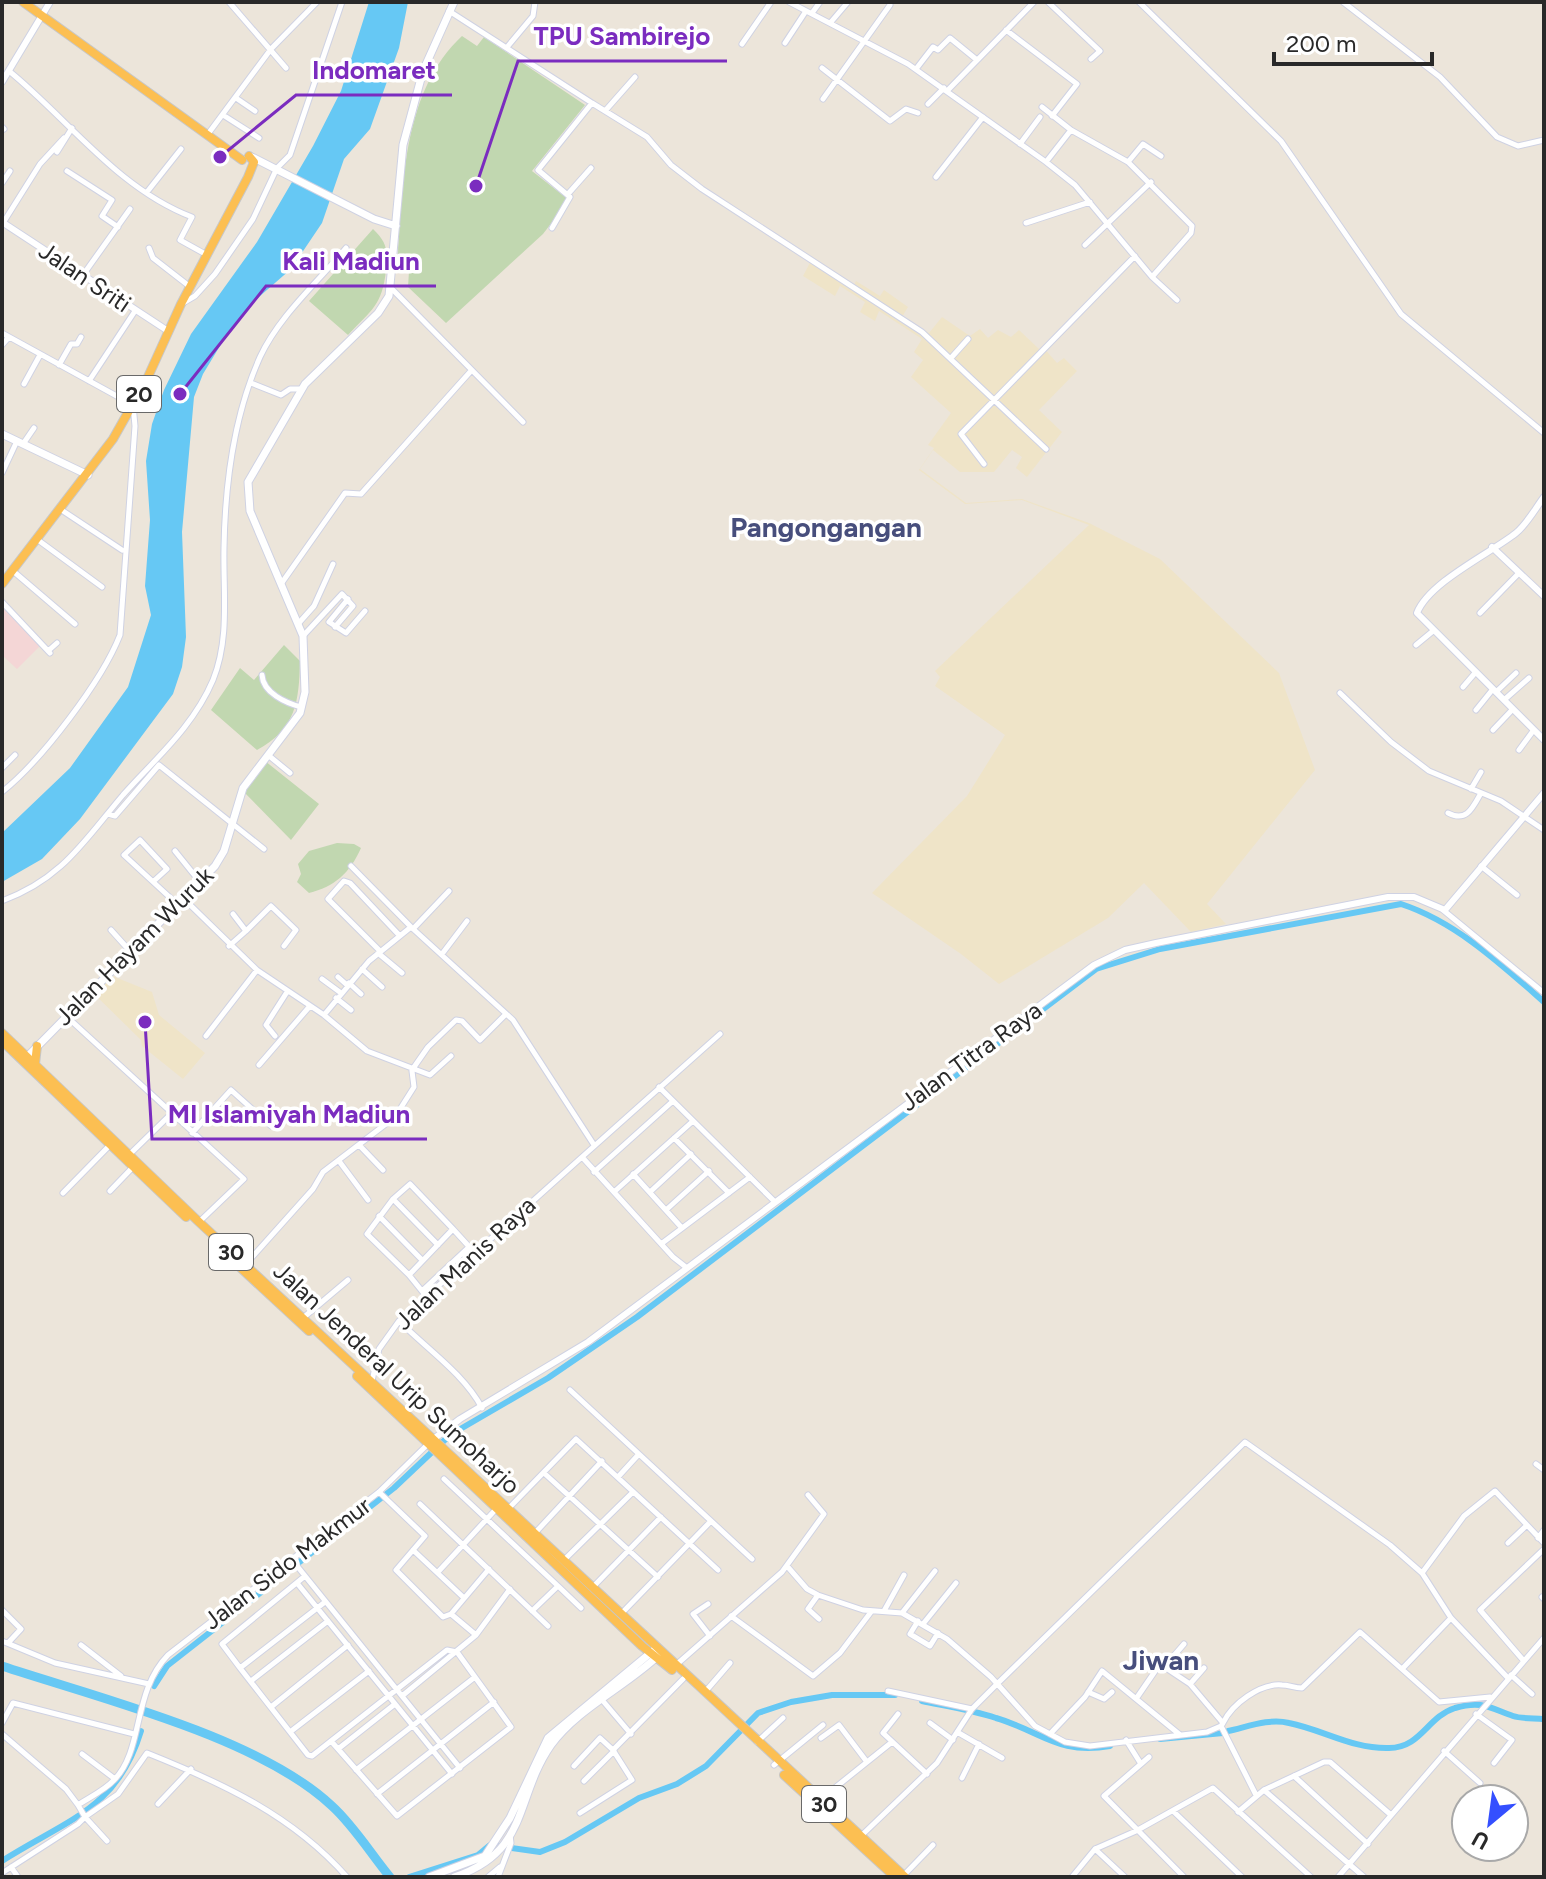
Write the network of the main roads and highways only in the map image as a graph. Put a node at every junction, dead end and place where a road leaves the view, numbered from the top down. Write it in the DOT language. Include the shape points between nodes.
graph roads {
  1 [pos="23,2"];
  2 [pos="454,2"];
  3 [pos="248,161"];
  4 [pos="396,226"];
  5 [pos="2,434"];
  6 [pos="88,475"];
  7 [pos="2,584"];
  8 [pos="2,1033"];
  9 [pos="2,1041"];
  10 [pos="37,1046"];
  11 [pos="25,1059"];
  12 [pos="35,1064"];
  13 [pos="436,1447"];
  14 [pos="502,1506"];
  15 [pos="655,1654"];
  16 [pos="738,1728"];
  17 [pos="776,1763"];
  18 [pos="532,1779"];
  19 [pos="492,1854"];
  20 [pos="429,1877"];
  21 [pos="454,1877"];
  22 [pos="901,1877"];
  1 -- 3 [label="highway"];
  2 -- 4 [label="main road, Jalan Hayam Wuruk" via="423,71 403,145"];
  3 -- 4 [label="main road"];
  3 -- 6 [label="highway, 20" via="244,184 133,405"];
  4 -- 10 [label="main road, Jalan Hayam Wuruk" via="391,288 378,313 301,389 246,490 303,636 307,669 302,707 243,788 224,851 200,882"];
  5 -- 6 [label="main road"];
  6 -- 7 [label="highway, 20"];
  8 -- 11 [label="highway, Jalan Jenderal Urip Sumoharjo / 30"];
  9 -- 11 [label="highway, Jalan Jenderal Urip Sumoharjo / 30"];
  10 -- 11 [label="main road, Jalan Hayam Wuruk"];
  10 -- 12 [label="highway"];
  11 -- 12 [label="highway, Jalan Jenderal Urip Sumoharjo / 30"];
  11 -- 13 [label="highway, Jalan Jenderal Urip Sumoharjo / 30"];
  12 -- 13 [label="highway, Jalan Jenderal Urip Sumoharjo / 30"];
  13 -- 14 [label="highway, Jalan Jenderal Urip Sumoharjo / 30"];
  14 -- 15 [label="highway, Jalan Jenderal Urip Sumoharjo / 30"];
  14 -- 15 [label="highway, Jalan Jenderal Urip Sumoharjo / 30"];
  15 -- 16 [label="highway, 30"];
  15 -- 16 [label="highway, 30" via="675,1665"];
  15 -- 18 [label="main road" via="553,1742"];
  15 -- 18 [label="main road" via="548,1738"];
  16 -- 17 [label="highway, 30"];
  16 -- 17 [label="highway, 30"];
  17 -- 22 [label="highway, 30"];
  17 -- 22 [label="highway, 30"];
  18 -- 19 [label="main road" via="507,1837"];
  19 -- 20 [label="main road"];
  19 -- 21 [label="main road" via="485,1866"];
}
